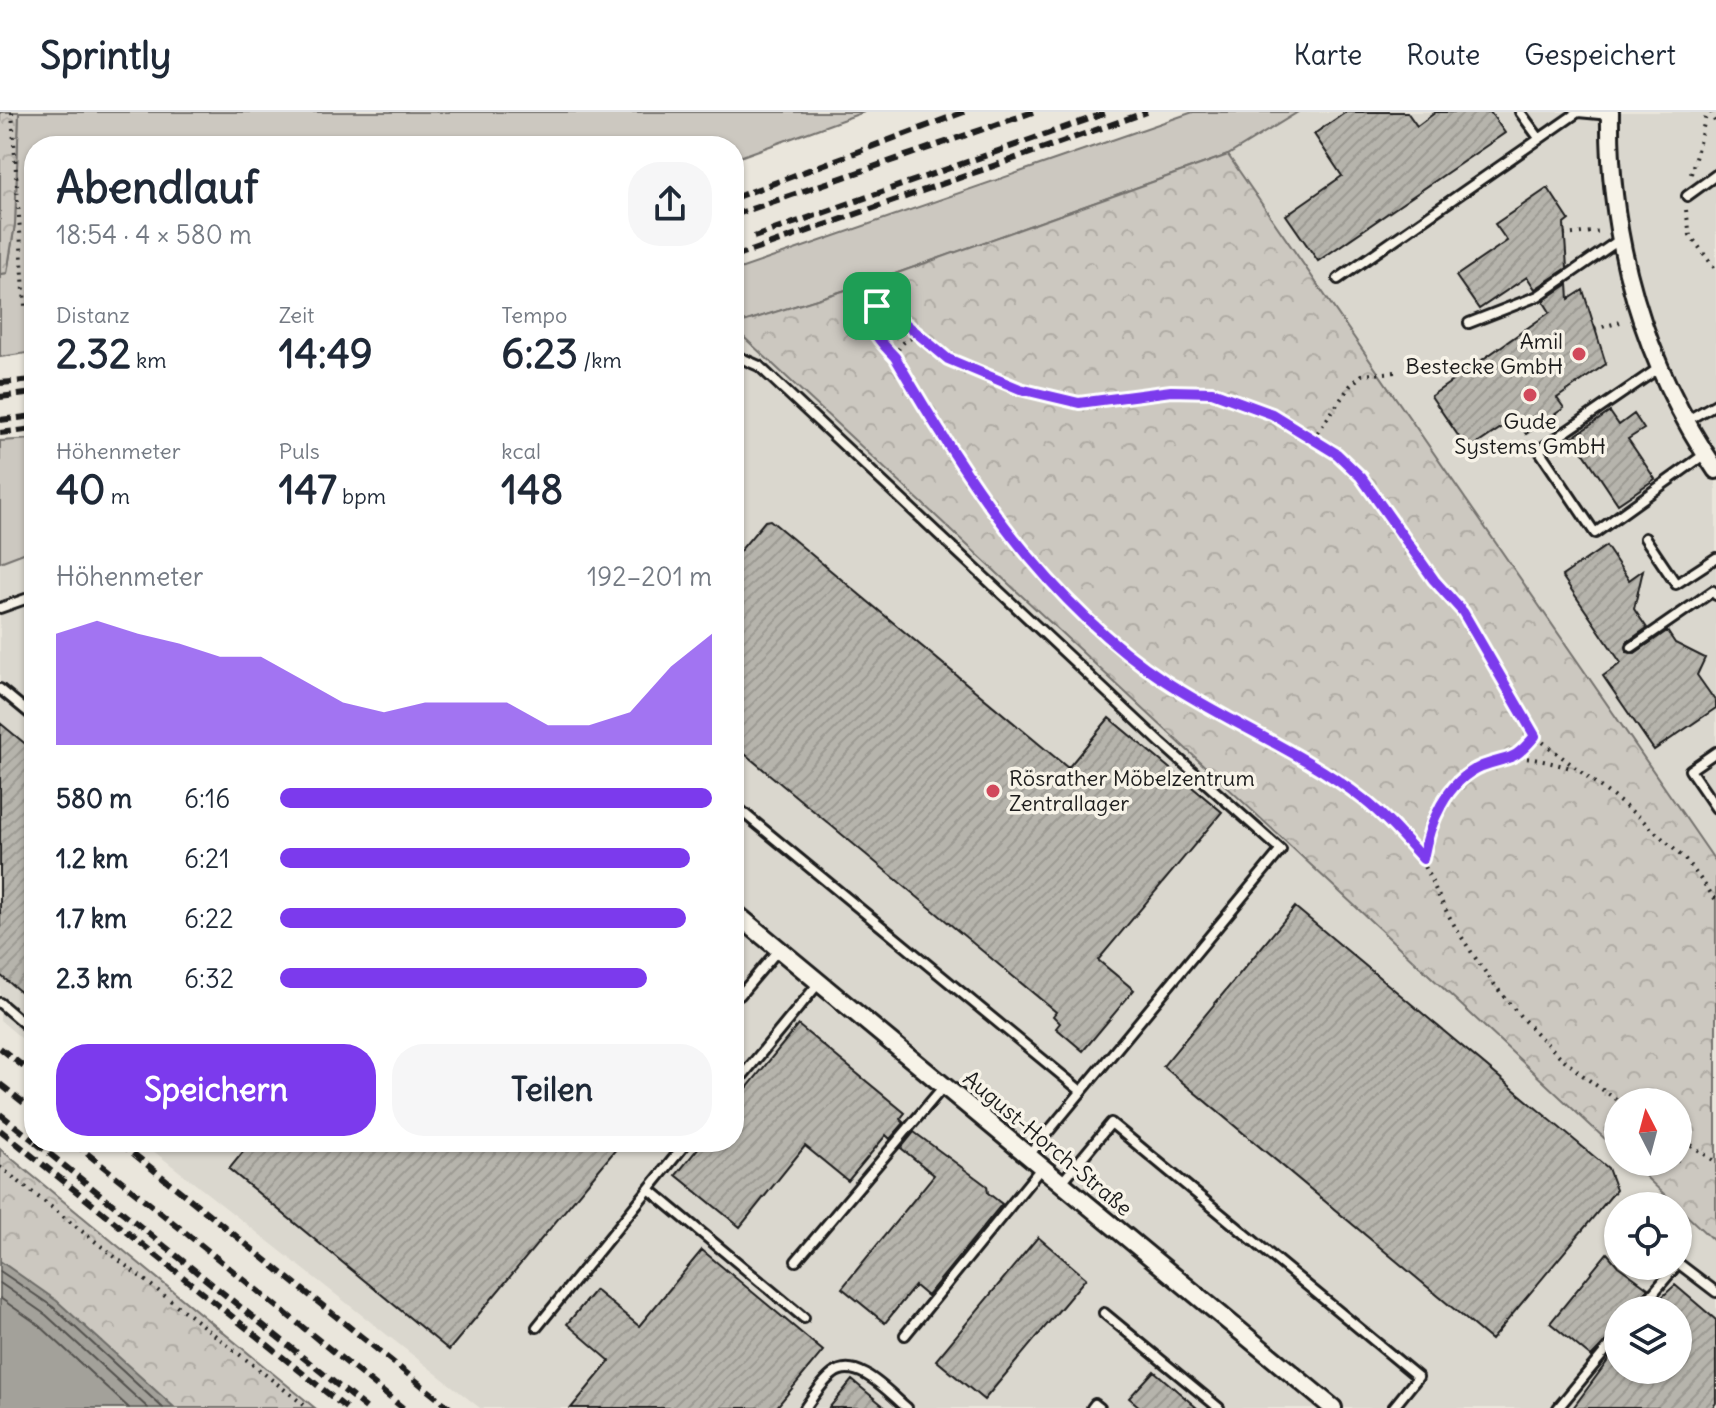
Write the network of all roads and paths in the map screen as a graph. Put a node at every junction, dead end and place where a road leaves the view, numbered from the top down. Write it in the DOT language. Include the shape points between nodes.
graph roads {
  1 [pos="12,112"];
  2 [pos="1520,112"];
  3 [pos="1711,112"];
  4 [pos="1610,114"];
  5 [pos="1716,124"];
  6 [pos="1539,138"];
  7 [pos="1716,175"];
  8 [pos="1687,196"];
  9 [pos="1564,235"];
  10 [pos="1618,235"];
  11 [pos="1338,279"];
  12 [pos="24,291"];
  13 [pos="1640,316"];
  14 [pos="1469,323"];
  15 [pos="1595,329"];
  16 [pos="920,336"];
  17 [pos="895,357"];
  18 [pos="744,359"];
  19 [pos="1659,368"];
  20 [pos="1395,372"];
  21 [pos="1716,404"];
  22 [pos="1686,421"];
  23 [pos="1313,439"];
  24 [pos="1705,454"];
  25 [pos="1716,470"];
  26 [pos="1645,538"];
  27 [pos="1716,558"];
  28 [pos="1716,595"];
  29 [pos="24,600"];
  30 [pos="0,608"];
  31 [pos="1632,647"];
  32 [pos="0,689"];
  33 [pos="24,709"];
  34 [pos="1535,736"];
  35 [pos="1716,752"];
  36 [pos="1516,758"];
  37 [pos="1574,769"];
  38 [pos="1716,808"];
  39 [pos="744,813"];
  40 [pos="1423,859"];
  41 [pos="1716,900"];
  42 [pos="744,921"];
  43 [pos="778,950"];
  44 [pos="818,984"];
  45 [pos="744,990"];
  46 [pos="0,1003"];
  47 [pos="24,1023"];
  48 [pos="744,1074"];
  49 [pos="944,1085"];
  50 [pos="1081,1091"];
  51 [pos="1604,1092"];
  52 [pos="1692,1146"];
  53 [pos="679,1152"];
  54 [pos="1029,1155"];
  55 [pos="1716,1162"];
  56 [pos="1042,1166"];
  57 [pos="0,1167"];
  58 [pos="1062,1182"];
  59 [pos="649,1189"];
  60 [pos="796,1261"];
  61 [pos="1692,1271"];
  62 [pos="1664,1280"];
  63 [pos="1716,1292"];
  64 [pos="1651,1296"];
  65 [pos="1104,1313"];
  66 [pos="804,1318"];
  67 [pos="537,1327"];
  68 [pos="905,1335"];
  69 [pos="1604,1353"];
  70 [pos="308,1408"];
  71 [pos="805,1408"];
  72 [pos="907,1408"];
  73 [pos="1219,1408"];
  74 [pos="1333,1408"];
  75 [pos="1393,1408"];
  76 [pos="1558,1408"];
  1 -- 12 [label="path"];
  2 -- 6 [label="lane"];
  3 -- 5 [label="path"];
  4 -- 6 [label="lane" via="1578,112"];
  4 -- 10 [label="street"];
  6 -- 11 [label="lane"];
  7 -- 8 [label="lane"];
  9 -- 10 [label="path"];
  10 -- 13 [label="street"];
  10 -- 14 [label="lane" via="1538,296"];
  13 -- 15 [label="path"];
  13 -- 19 [label="street"];
  16 -- 17 [label="path" via="899,345"];
  16 -- 17 [label="path" via="889,310 865,308 881,343"];
  16 -- 23 [label="path" via="948,359 1057,399 1102,402 1171,391 1212,392 1272,414"];
  17 -- 40 [label="path" via="967,475 1024,551 1097,629 1163,680 1365,800"];
  18 -- 50 [label="lane" via="759,366 1281,850"];
  19 -- 22 [label="street"];
  19 -- 24 [label="lane" via="1539,450 1595,533"];
  20 -- 23 [label="path" via="1362,375"];
  21 -- 22 [label="lane"];
  22 -- 24 [label="street"];
  23 -- 34 [label="path" via="1361,477 1463,612"];
  24 -- 25 [label="street"];
  26 -- 27 [label="lane" via="1676,584"];
  28 -- 31 [label="lane" via="1713,591"];
  29 -- 30 [label="lane"];
  32 -- 33 [label="lane"];
  34 -- 36 [label="path"];
  34 -- 37 [label="path"];
  35 -- 38 [label="lane" via="1690,770"];
  36 -- 37 [label="path"];
  36 -- 40 [label="path" via="1485,765 1456,783 1429,828"];
  37 -- 41 [label="path" via="1687,861"];
  39 -- 50 [label="lane"];
  40 -- 51 [label="path" via="1452,921 1534,1035"];
  42 -- 43 [label="street, August-Horch-Straße"];
  43 -- 44 [label="street, August-Horch-Straße"];
  43 -- 45 [label="lane"];
  44 -- 48 [label="lane"];
  44 -- 49 [label="street, August-Horch-Straße"];
  46 -- 47 [label="lane"];
  49 -- 54 [label="street, August-Horch-Straße"];
  49 -- 60 [label="lane"];
  50 -- 54 [label="lane"];
  52 -- 55 [label="path"];
  53 -- 59 [label="lane"];
  54 -- 56 [label="street, August-Horch-Straße"];
  56 -- 58 [label="street, August-Horch-Straße"];
  56 -- 68 [label="lane"];
  57 -- 70 [label="path"];
  58 -- 74 [label="street, August-Horch-Straße"];
  58 -- 75 [label="lane" via="1111,1123 1418,1377"];
  59 -- 66 [label="lane"];
  59 -- 67 [label="lane"];
  61 -- 63 [label="lane"];
  62 -- 64 [label="lane"];
  65 -- 73 [label="lane"];
  69 -- 76 [label="lane"];
  71 -- 72 [label="lane" via="834,1372 850,1369 866,1373"];
}
